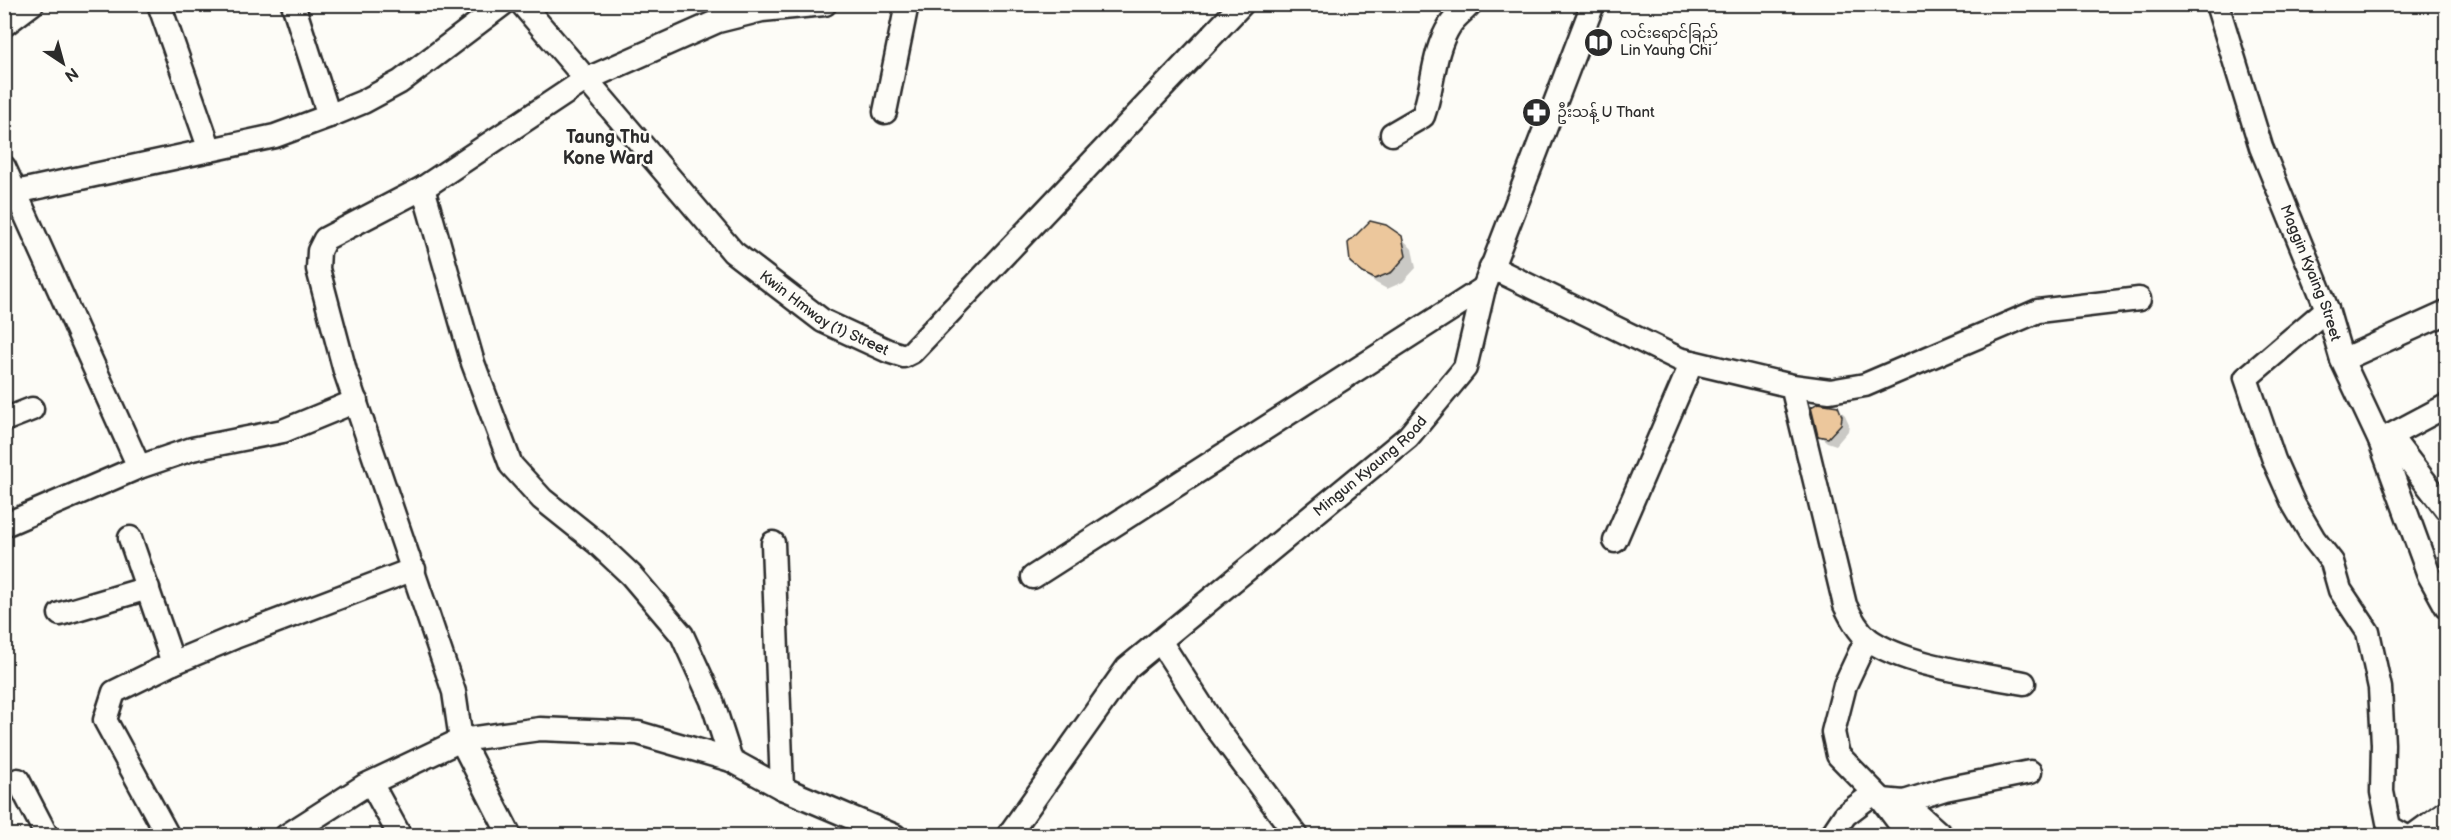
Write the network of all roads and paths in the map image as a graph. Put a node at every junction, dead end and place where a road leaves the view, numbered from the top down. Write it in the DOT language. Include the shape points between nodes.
graph roads {
  1 [pos="32,4"];
  2 [pos="159,4"];
  3 [pos="293,4"];
  4 [pos="503,4"];
  5 [pos="522,4"];
  6 [pos="825,4"];
  7 [pos="907,4"];
  8 [pos="1242,4"];
  9 [pos="1470,4"];
  10 [pos="1593,4"];
  11 [pos="2217,4"];
  12 [pos="762,7"];
  13 [pos="4,25"];
  14 [pos="585,80"];
  15 [pos="885,112"];
  16 [pos="329,116"];
  17 [pos="1392,134"];
  18 [pos="210,150"];
  19 [pos="4,167"];
  20 [pos="423,188"];
  21 [pos="10,196"];
  22 [pos="1491,267"];
  23 [pos="1484,288"];
  24 [pos="2139,299"];
  25 [pos="2327,309"];
  26 [pos="2446,313"];
  27 [pos="2342,360"];
  28 [pos="1692,362"];
  29 [pos="1792,386"];
  30 [pos="356,401"];
  31 [pos="2446,406"];
  32 [pos="32,409"];
  33 [pos="4,420"];
  34 [pos="2385,439"];
  35 [pos="139,466"];
  36 [pos="2446,509"];
  37 [pos="9,523"];
  38 [pos="130,538"];
  39 [pos="1615,541"];
  40 [pos="773,543"];
  41 [pos="414,569"];
  42 [pos="1033,577"];
  43 [pos="148,588"];
  44 [pos="2446,606"];
  45 [pos="60,614"];
  46 [pos="1867,638"];
  47 [pos="1160,641"];
  48 [pos="173,663"];
  49 [pos="2024,683"];
  50 [pos="461,740"];
  51 [pos="731,760"];
  52 [pos="2030,772"];
  53 [pos="18,780"];
  54 [pos="371,783"];
  55 [pos="782,788"];
  56 [pos="1886,798"];
  57 [pos="2446,812"];
  58 [pos="2389,833"];
  59 [pos="47,836"];
  60 [pos="168,836"];
  61 [pos="286,836"];
  62 [pos="400,836"];
  63 [pos="510,836"];
  64 [pos="895,836"];
  65 [pos="1008,836"];
  66 [pos="1297,836"];
  67 [pos="1831,836"];
  68 [pos="1908,836"];
  69 [pos="1942,836"];
  70 [pos="2413,836"];
  1 -- 13 [label="street"];
  2 -- 18 [label="street"];
  3 -- 16 [label="street"];
  4 -- 16 [label="street" via="399,82"];
  5 -- 14 [label="street, Kwin Hmway (1) Street"];
  6 -- 12 [label="street"];
  7 -- 15 [label="street"];
  8 -- 14 [label="street, Kwin Hmway (1) Street" via="904,356 823,321 733,252"];
  9 -- 17 [label="street" via="1450,24 1434,60 1430,97 1423,116"];
  10 -- 22 [label="street, Mingun Kyaung Road"];
  11 -- 25 [label="street, Maggin Kyaing Street" via="2261,147"];
  12 -- 14 [label="street" via="717,21"];
  14 -- 20 [label="street"];
  16 -- 18 [label="street" via="275,136"];
  18 -- 21 [label="street"];
  19 -- 21 [label="street"];
  20 -- 30 [label="street" via="325,239 319,251 318,269"];
  20 -- 51 [label="street" via="473,363 511,465 542,499 631,575 682,635 712,701"];
  21 -- 35 [label="street"];
  22 -- 23 [label="street, Mingun Kyaung Road"];
  22 -- 28 [label="street"];
  23 -- 42 [label="street"];
  23 -- 47 [label="street, Mingun Kyaung Road" via="1465,368 1408,437"];
  24 -- 29 [label="street" via="2038,311 1865,385 1830,391"];
  25 -- 27 [label="street, Maggin Kyaing Street"];
  25 -- 58 [label="street" via="2246,378 2294,505 2332,562 2340,590 2368,632 2380,688 2382,792"];
  26 -- 27 [label="street"];
  27 -- 34 [label="street, Maggin Kyaing Street"];
  28 -- 29 [label="street"];
  28 -- 39 [label="street"];
  29 -- 46 [label="street" via="1845,605 1855,626"];
  30 -- 35 [label="street" via="283,431 192,449"];
  30 -- 41 [label="street"];
  31 -- 34 [label="street"];
  32 -- 33 [label="street"];
  34 -- 36 [label="street, Maggin Kyaing Street"];
  34 -- 44 [label="street" via="2429,575"];
  35 -- 37 [label="street"];
  38 -- 43 [label="street"];
  40 -- 55 [label="street"];
  41 -- 48 [label="street"];
  41 -- 50 [label="street" via="454,692"];
  43 -- 45 [label="street"];
  43 -- 48 [label="street"];
  46 -- 49 [label="street" via="1912,660"];
  46 -- 56 [label="street" via="1845,685 1833,732 1838,755"];
  47 -- 65 [label="street, Mingun Kyaung Road" via="1127,669"];
  47 -- 66 [label="street" via="1212,722"];
  48 -- 60 [label="street" via="114,692 105,720"];
  50 -- 51 [label="street" via="540,729 638,733"];
  50 -- 54 [label="street"];
  50 -- 63 [label="street"];
  51 -- 55 [label="street"];
  52 -- 56 [label="street"];
  53 -- 59 [label="street"];
  54 -- 61 [label="street"];
  54 -- 62 [label="street"];
  55 -- 64 [label="street"];
  56 -- 67 [label="street" via="1845,815"];
  56 -- 68 [label="street"];
  56 -- 69 [label="street"];
  57 -- 70 [label="street"];
}
